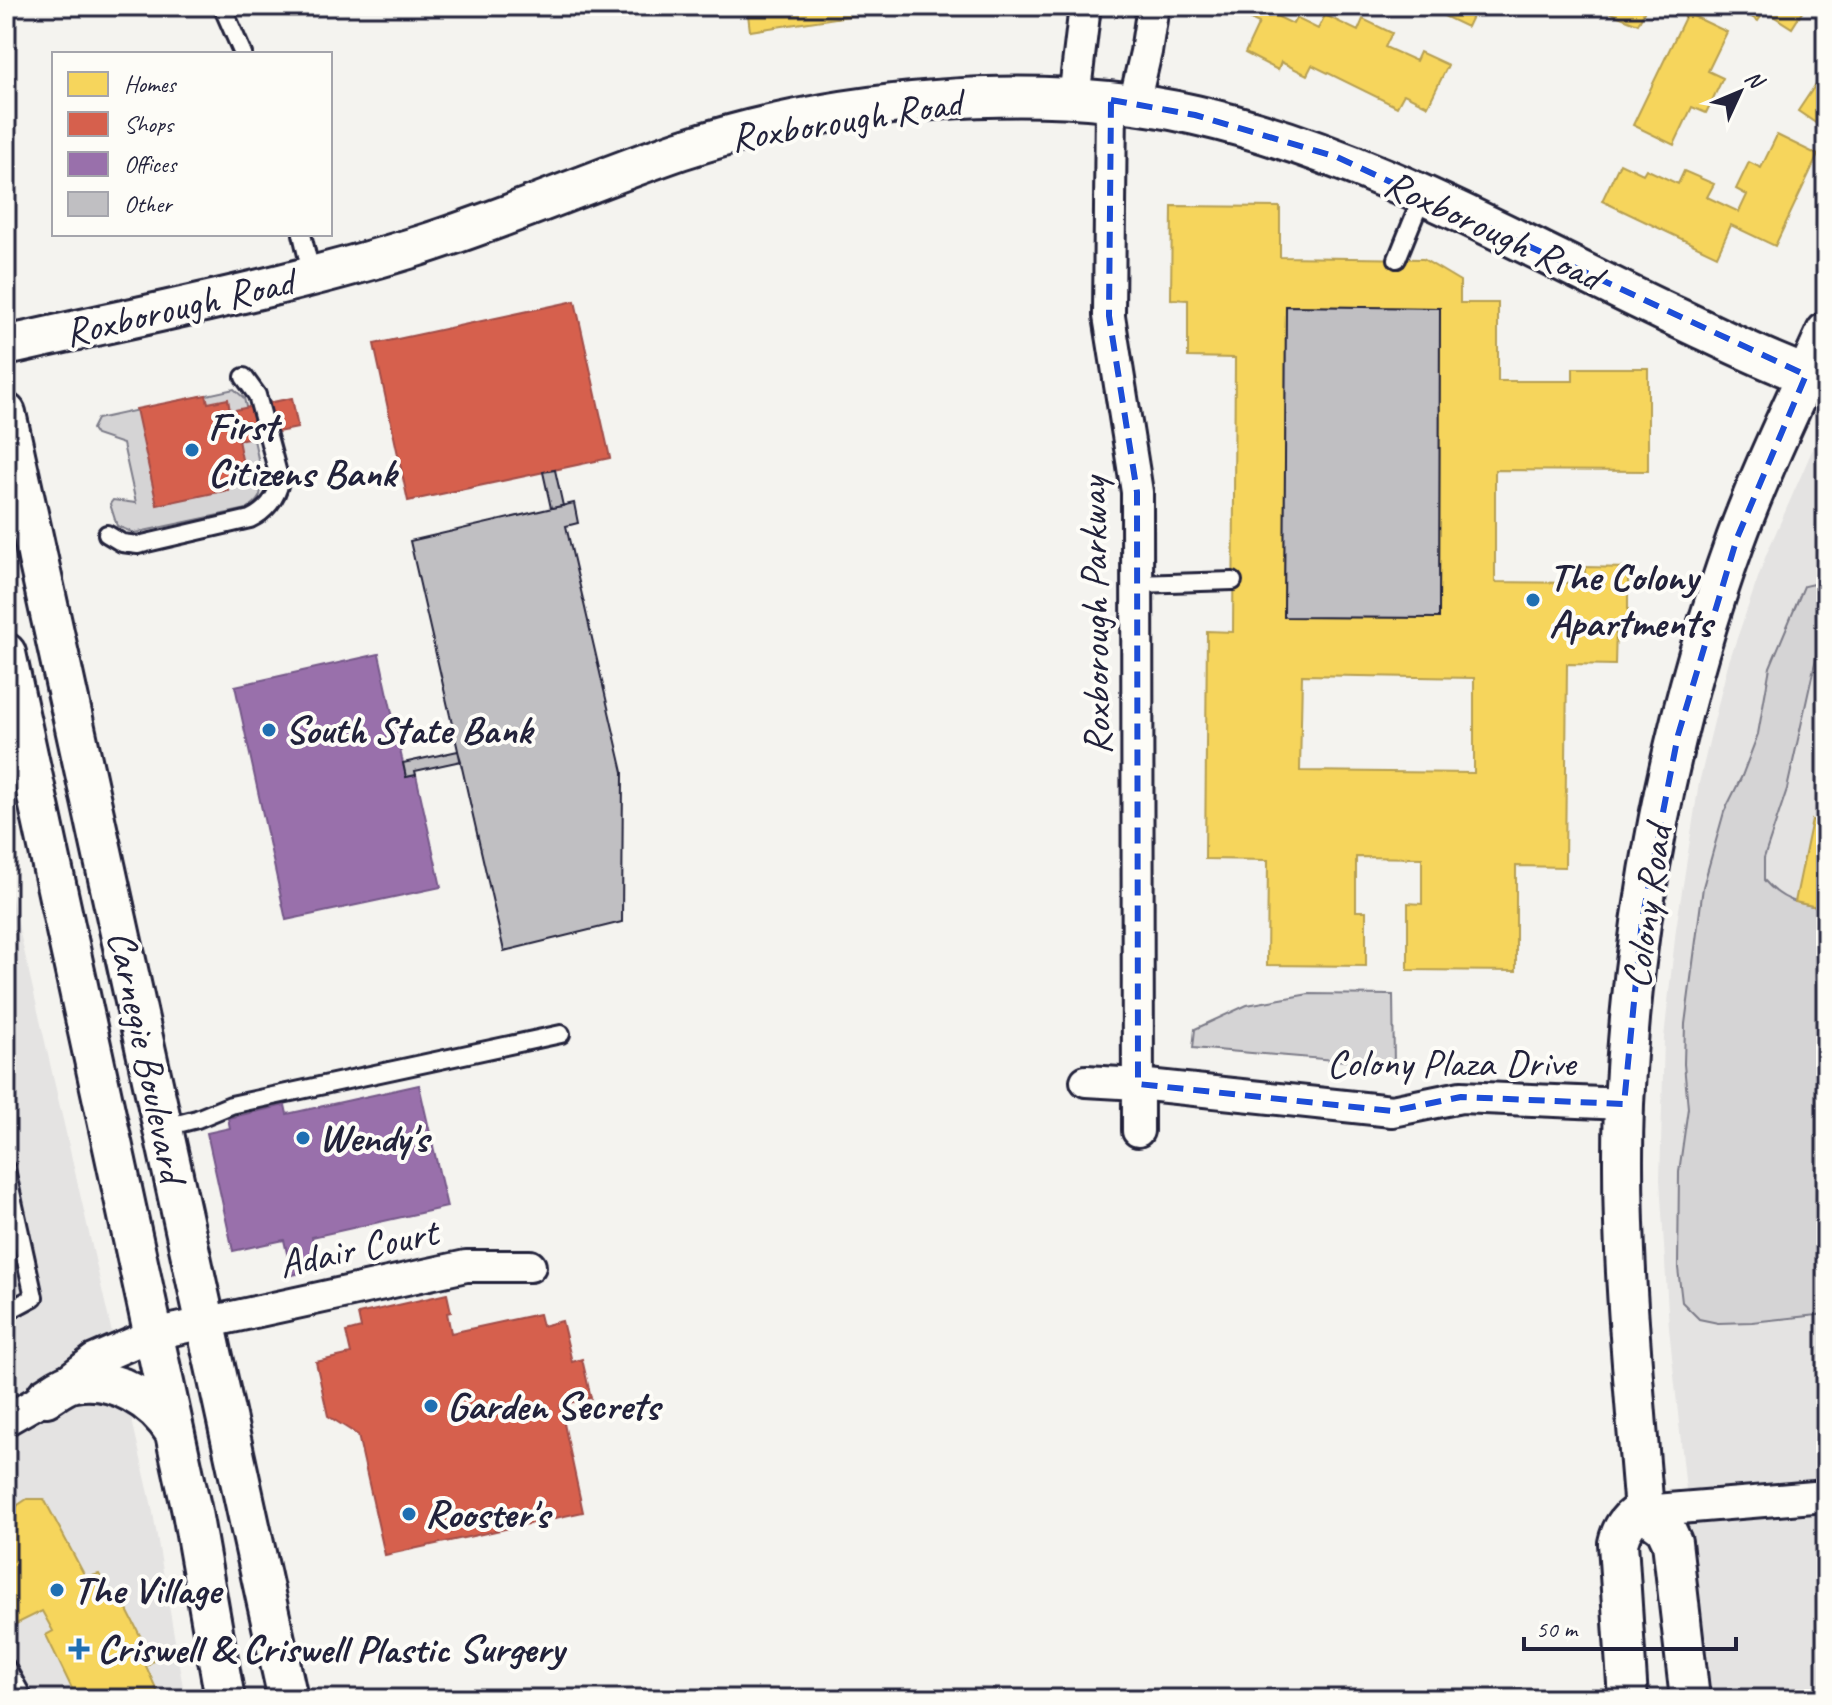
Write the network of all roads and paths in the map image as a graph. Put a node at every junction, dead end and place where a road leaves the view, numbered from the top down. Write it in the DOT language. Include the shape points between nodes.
graph roads {
  1 [pos="222,6"];
  2 [pos="1085,6"];
  3 [pos="1153,6"];
  4 [pos="242,52"];
  5 [pos="1074,99"];
  6 [pos="1122,102"];
  7 [pos="1423,195"];
  8 [pos="302,236"];
  9 [pos="1397,259"];
  10 [pos="312,277"];
  11 [pos="1826,332"];
  12 [pos="6,346"];
  13 [pos="244,377"];
  14 [pos="1816,378"];
  15 [pos="6,413"];
  16 [pos="107,534"];
  17 [pos="1233,581"];
  18 [pos="1137,584"];
  19 [pos="6,653"];
  20 [pos="561,1034"];
  21 [pos="1086,1081"];
  22 [pos="1138,1084"];
  23 [pos="1624,1104"];
  24 [pos="162,1128"];
  25 [pos="1138,1131"];
  26 [pos="6,1169"];
  27 [pos="530,1266"];
  28 [pos="6,1312"];
  29 [pos="205,1322"];
  30 [pos="154,1334"];
  31 [pos="46,1397"];
  32 [pos="6,1420"];
  33 [pos="175,1433"];
  34 [pos="1826,1496"];
  35 [pos="1644,1511"];
  36 [pos="6,1667"];
  37 [pos="24,1699"];
  38 [pos="225,1699"];
  39 [pos="288,1699"];
  40 [pos="1628,1699"];
  41 [pos="1690,1699"];
  1 -- 4 [label="lane"];
  2 -- 5 [label="street"];
  3 -- 6 [label="street, Roxborough Parkway" via="1146,52"];
  5 -- 6 [label="street, Roxborough Road"];
  5 -- 10 [label="street, Roxborough Road" via="939,99 771,126 683,149 416,247"];
  6 -- 7 [label="street, Roxborough Road" via="1195,115 1337,157"];
  6 -- 18 [label="street, Roxborough Parkway" via="1109,316 1137,492"];
  7 -- 9 [label="lane"];
  7 -- 14 [label="street, Roxborough Road" via="1729,342"];
  8 -- 10 [label="lane"];
  10 -- 12 [label="street, Roxborough Road"];
  11 -- 14 [label="street, Colony Road"];
  13 -- 16 [label="lane" via="257,395 280,481 261,514 138,545"];
  14 -- 23 [label="street, Colony Road" via="1778,435 1719,588 1685,706 1642,920"];
  15 -- 24 [label="street, Carnegie Boulevard"];
  17 -- 18 [label="lane"];
  18 -- 22 [label="street, Roxborough Parkway"];
  19 -- 30 [label="street, Carnegie Boulevard"];
  20 -- 24 [label="lane" via="244,1102"];
  21 -- 22 [label="street, Colony Plaza Drive"];
  22 -- 23 [label="street, Colony Plaza Drive" via="1392,1111 1461,1097"];
  22 -- 25 [label="street, Roxborough Parkway"];
  23 -- 35 [label="street, Colony Road" via="1630,1351"];
  24 -- 29 [label="street, Carnegie Boulevard"];
  26 -- 28 [label="lane" via="34,1297"];
  27 -- 29 [label="street, Adair Court" via="466,1266"];
  29 -- 30 [label="street, Adair Court"];
  29 -- 39 [label="street, Carnegie Boulevard"];
  30 -- 31 [label="street, Adair Court" via="94,1360"];
  30 -- 33 [label="street, Carnegie Boulevard"];
  31 -- 32 [label="street, Adair Court"];
  31 -- 33 [label="street" via="71,1383 117,1387 159,1410"];
  33 -- 38 [label="street, Carnegie Boulevard"];
  34 -- 35 [label="street"];
  35 -- 40 [label="street" via="1627,1522 1618,1543"];
  35 -- 41 [label="street" via="1665,1527 1672,1542"];
  36 -- 37 [label="lane"];
}
